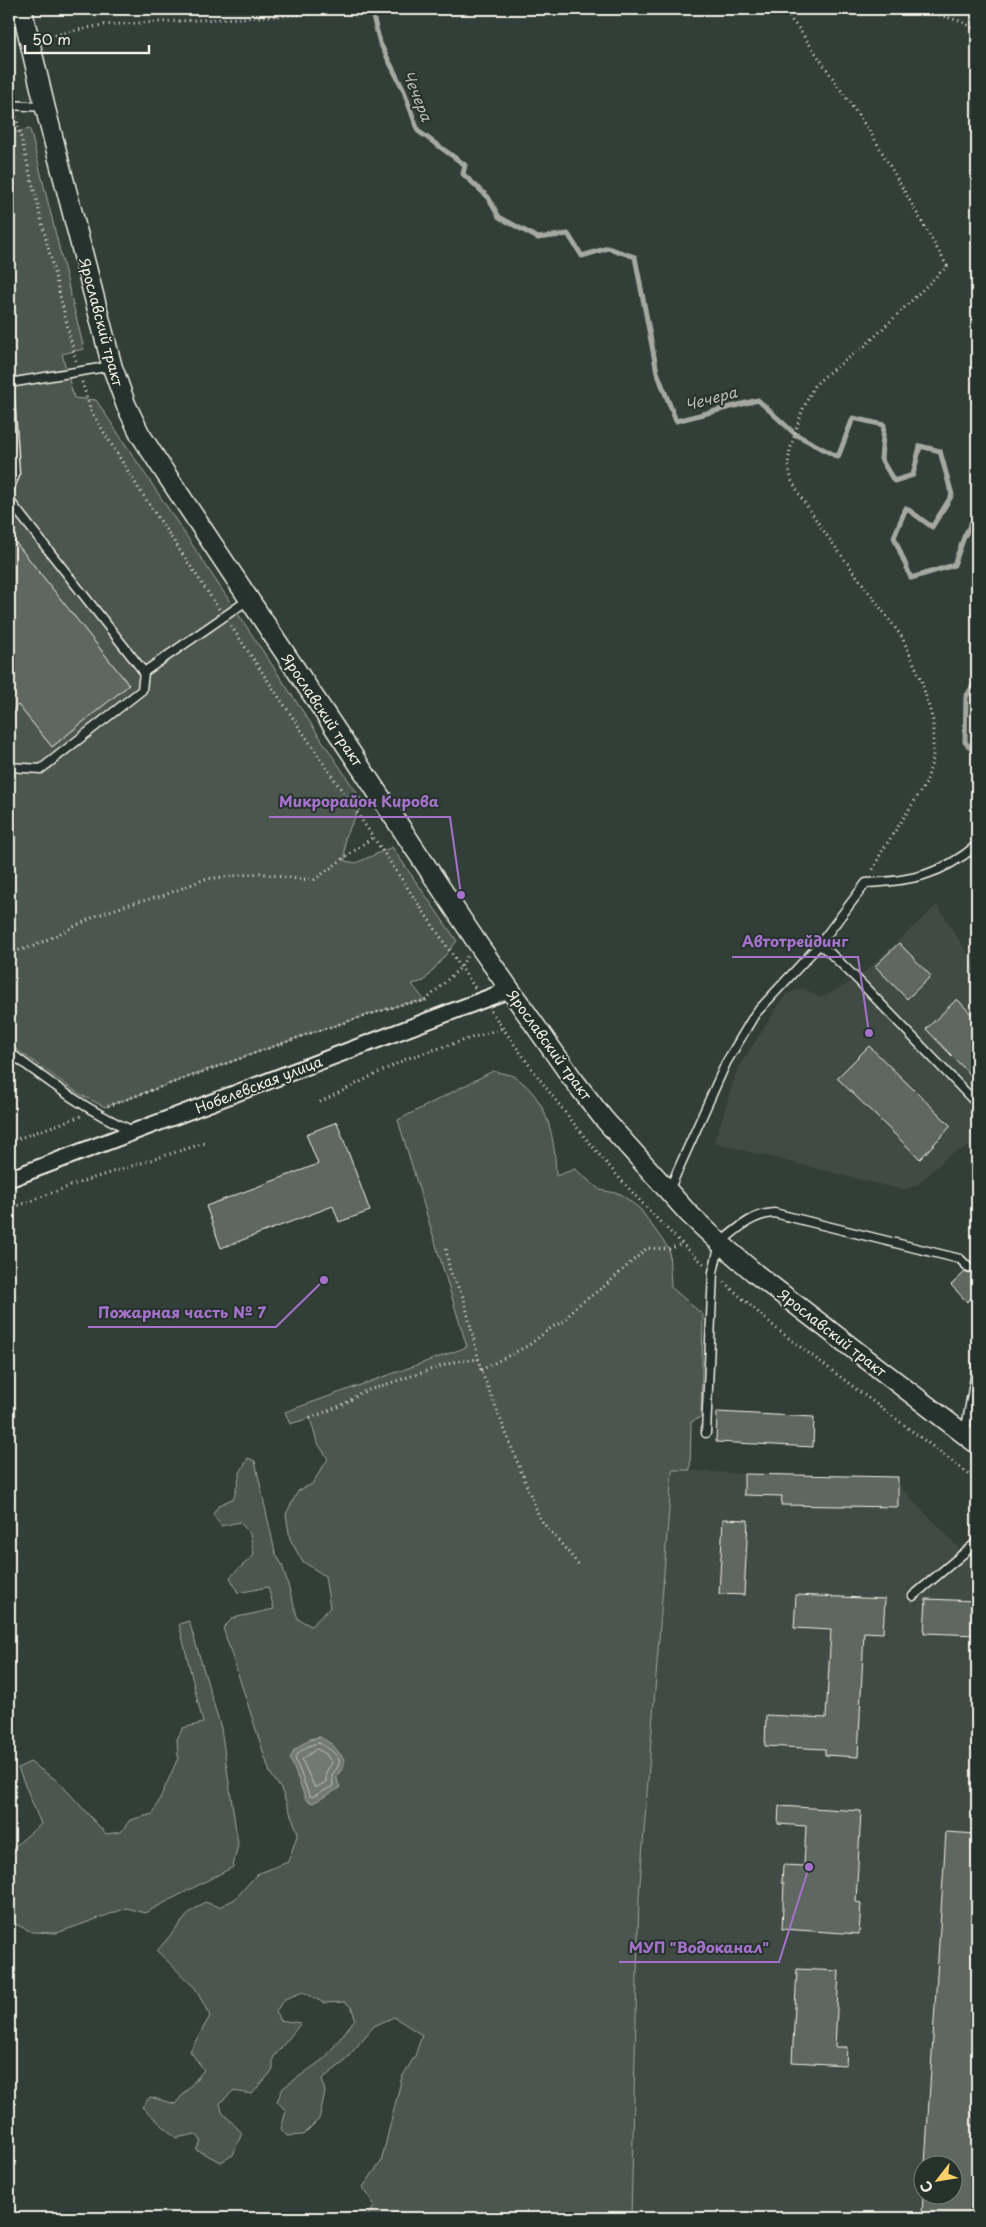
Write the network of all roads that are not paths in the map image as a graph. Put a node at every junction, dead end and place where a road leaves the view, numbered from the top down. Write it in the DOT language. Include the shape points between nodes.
graph roads {
  1 [pos="22,9"];
  2 [pos="9,104"];
  3 [pos="45,107"];
  4 [pos="112,366"];
  5 [pos="9,383"];
  6 [pos="9,490"];
  7 [pos="9,500"];
  8 [pos="249,599"];
  9 [pos="144,672"];
  10 [pos="9,767"];
  11 [pos="977,844"];
  12 [pos="819,944"];
  13 [pos="509,990"];
  14 [pos="9,1052"];
  15 [pos="977,1104"];
  16 [pos="134,1132"];
  17 [pos="9,1179"];
  18 [pos="668,1192"];
  19 [pos="720,1243"];
  20 [pos="969,1268"];
  21 [pos="977,1366"];
  22 [pos="706,1433"];
  23 [pos="971,1439"];
  24 [pos="977,1542"];
  25 [pos="913,1596"];
  1 -- 3 [label="street, Ярославский тракт"];
  2 -- 3 [label="lane"];
  3 -- 4 [label="street, Ярославский тракт"];
  4 -- 5 [label="lane"];
  4 -- 8 [label="street, Ярославский тракт" via="140,434"];
  5 -- 6 [label="lane" via="15,475"];
  7 -- 9 [label="lane"];
  8 -- 9 [label="lane"];
  8 -- 13 [label="street, Ярославский тракт"];
  9 -- 10 [label="lane" via="142,690 41,769"];
  11 -- 12 [label="lane" via="921,877 901,882 866,883"];
  12 -- 15 [label="lane"];
  12 -- 18 [label="lane" via="755,1014 726,1063"];
  13 -- 16 [label="street, Нобелевская улица"];
  13 -- 18 [label="street, Ярославский тракт" via="603,1118"];
  14 -- 16 [label="lane" via="74,1100"];
  16 -- 17 [label="street, Нобелевская улица"];
  18 -- 19 [label="street, Ярославский тракт"];
  19 -- 20 [label="lane" via="752,1219 763,1213 774,1213 960,1259"];
  19 -- 22 [label="lane" via="713,1272"];
  19 -- 23 [label="street, Ярославский тракт"];
  21 -- 23 [label="lane"];
  24 -- 25 [label="lane"];
}
